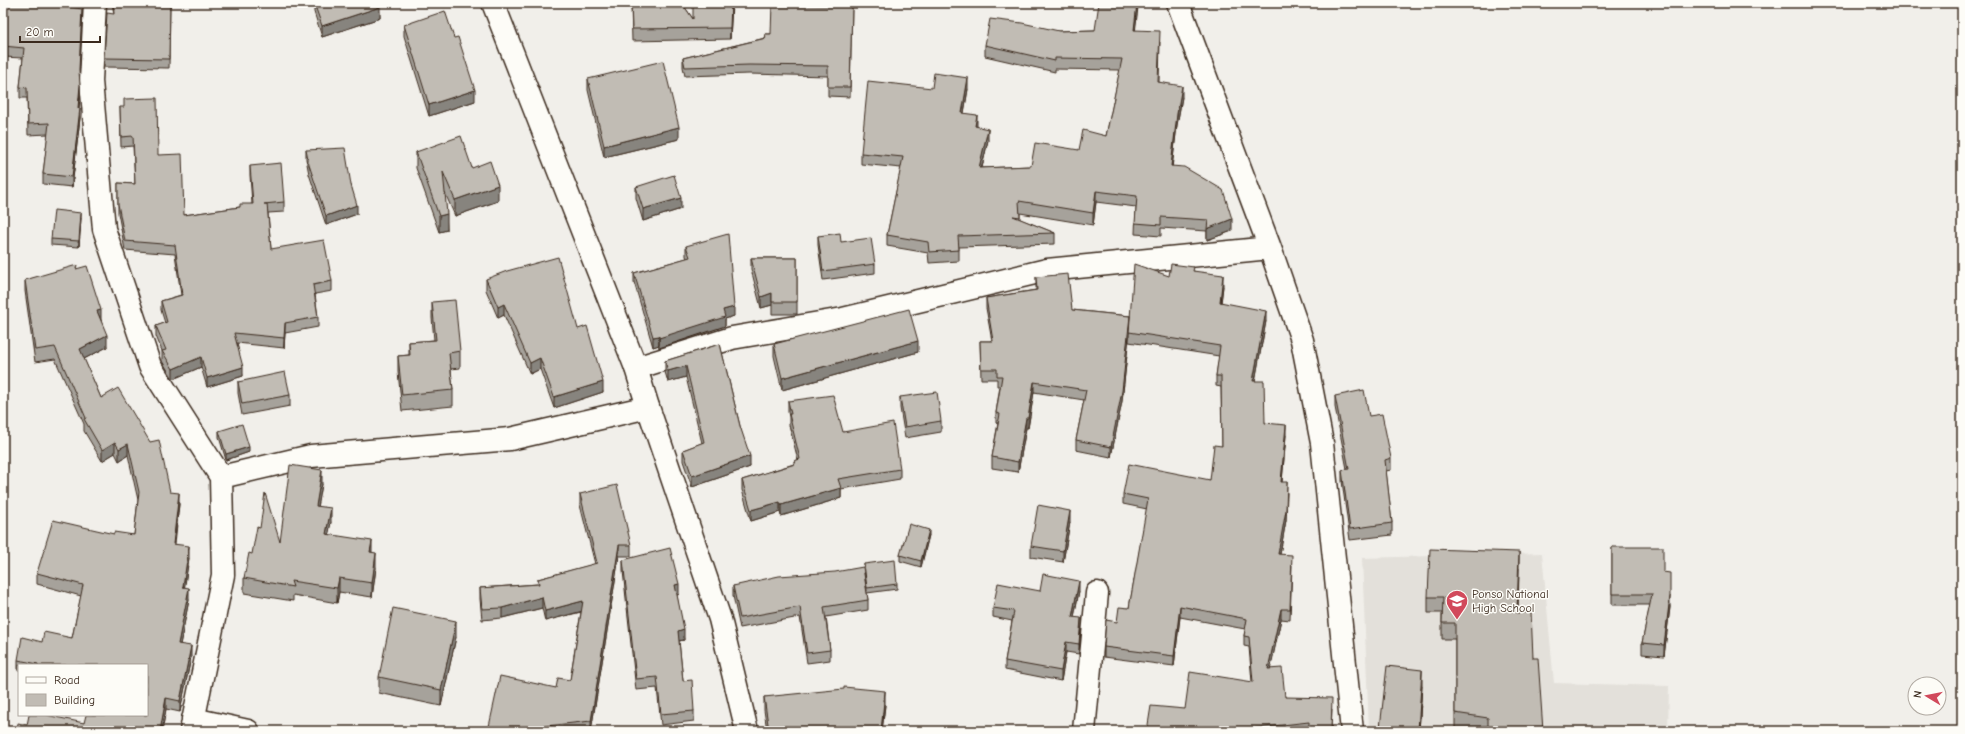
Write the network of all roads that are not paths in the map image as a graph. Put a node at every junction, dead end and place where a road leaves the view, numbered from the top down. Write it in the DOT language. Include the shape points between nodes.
graph roads {
  1 [pos="95,3"];
  2 [pos="493,3"];
  3 [pos="1178,3"];
  4 [pos="1270,248"];
  5 [pos="636,368"];
  6 [pos="648,407"];
  7 [pos="221,477"];
  8 [pos="1097,593"];
  9 [pos="192,725"];
  10 [pos="248,731"];
  11 [pos="747,731"];
  12 [pos="1084,731"];
  13 [pos="1352,731"];
  1 -- 7 [label="street" via="91,81 104,229 150,366"];
  2 -- 5 [label="street"];
  3 -- 4 [label="street"];
  4 -- 5 [label="street" via="1047,270 843,319 732,338"];
  4 -- 13 [label="street" via="1302,340 1322,442"];
  5 -- 6 [label="street"];
  6 -- 7 [label="street" via="510,439 310,456"];
  6 -- 11 [label="street" via="720,619"];
  7 -- 9 [label="street" via="223,574"];
  8 -- 12 [label="street"];
  9 -- 10 [label="street"];
}
